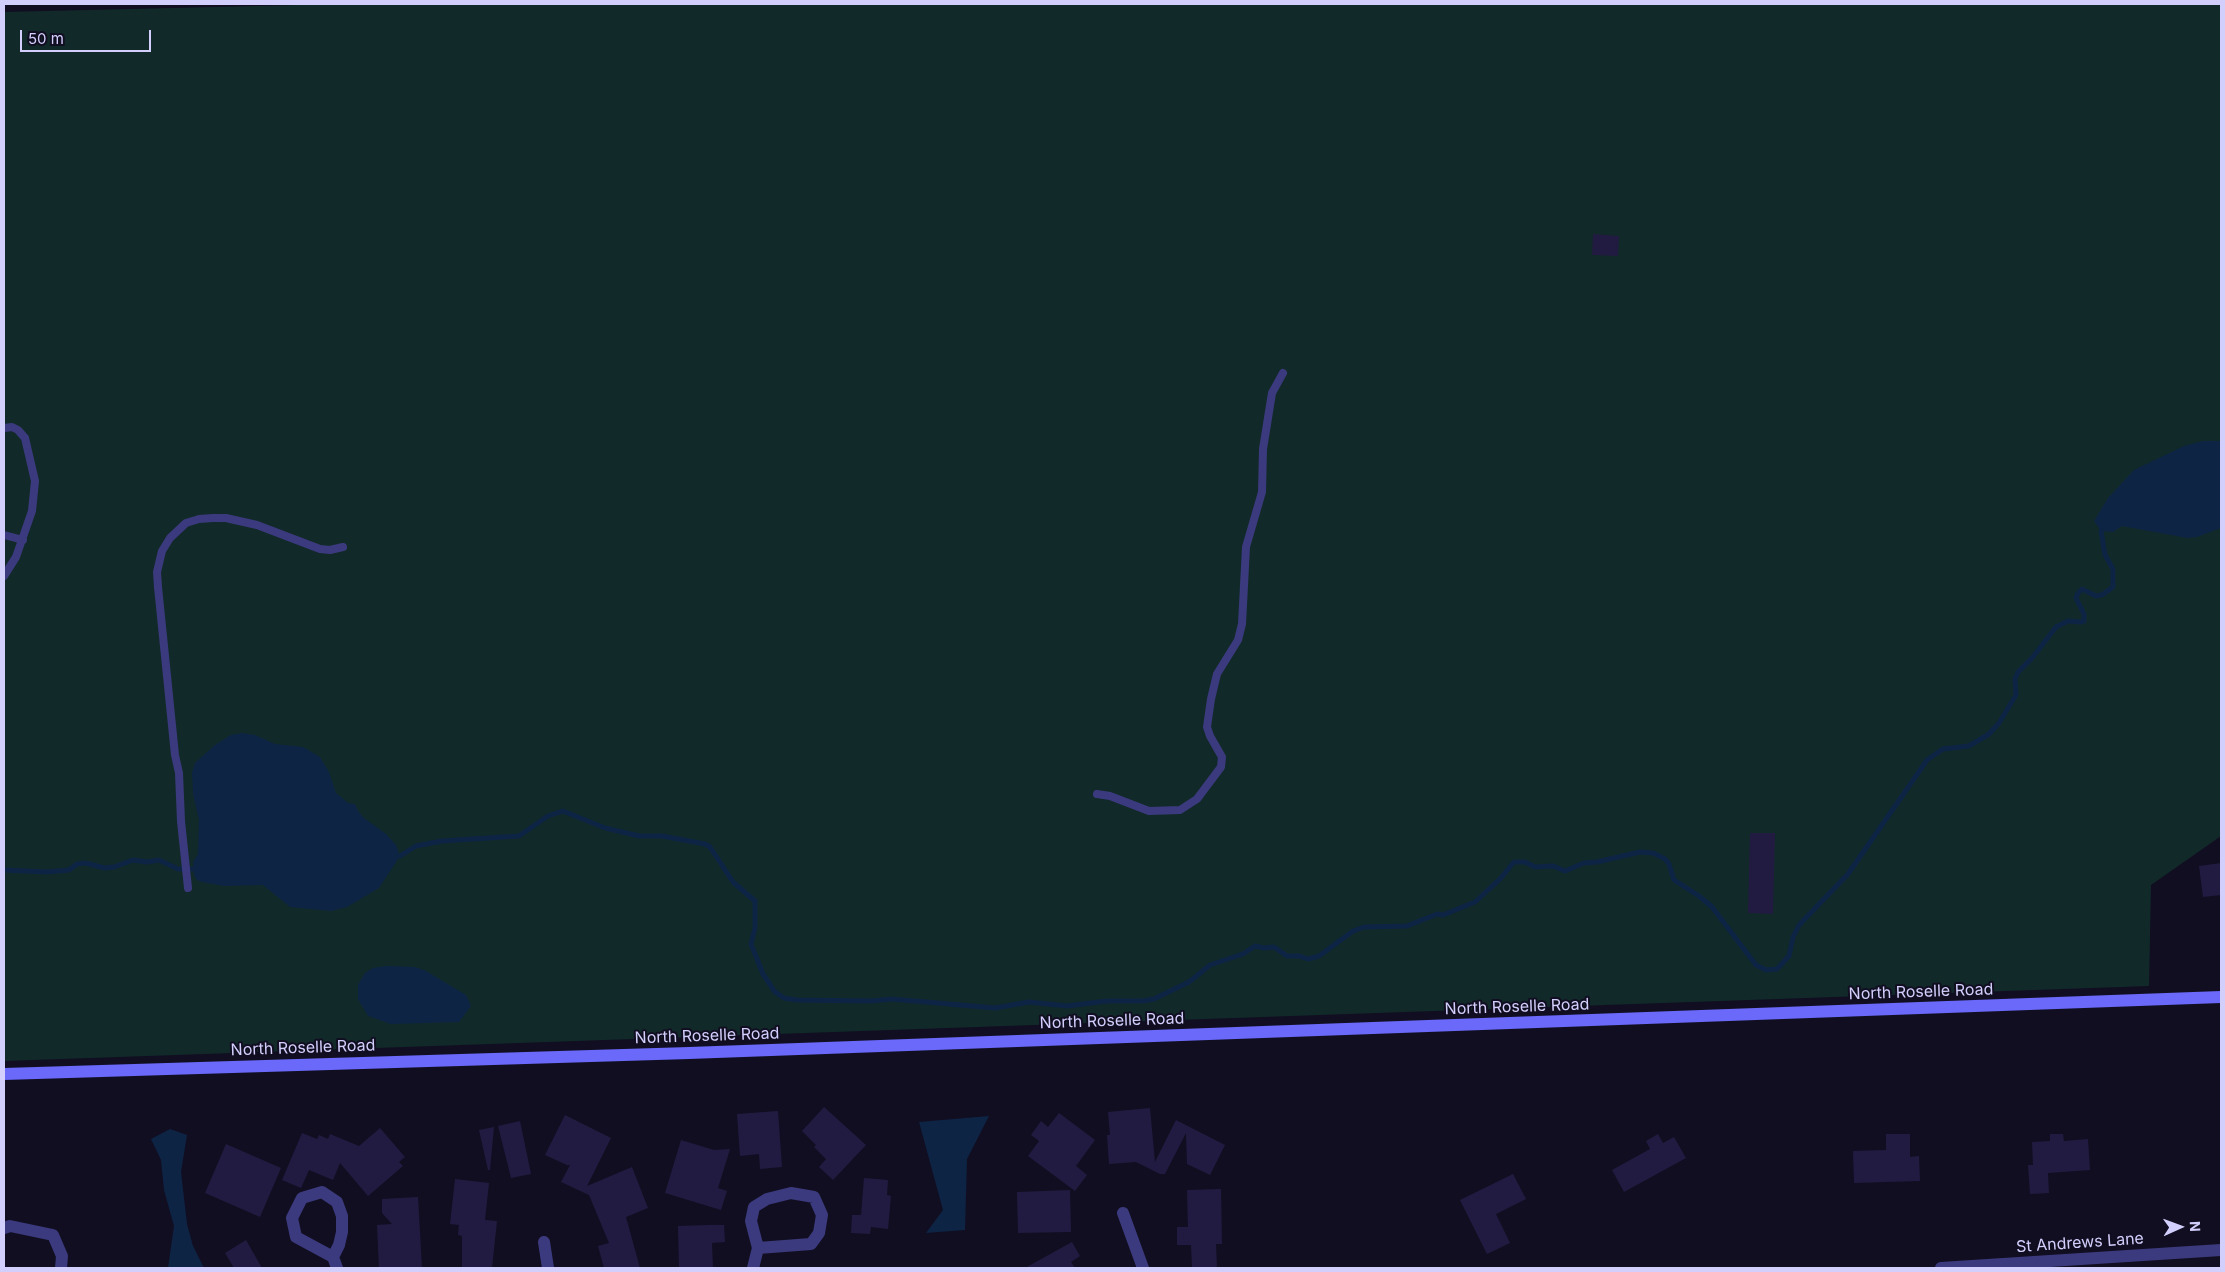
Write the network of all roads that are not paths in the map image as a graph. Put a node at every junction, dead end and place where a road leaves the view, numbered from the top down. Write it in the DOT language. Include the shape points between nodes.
graph roads {
  1 [pos="1283,373"];
  2 [pos="4,428"];
  3 [pos="4,535"];
  4 [pos="22,540"];
  5 [pos="343,547"];
  6 [pos="4,576"];
  7 [pos="1097,794"];
  8 [pos="188,888"];
  9 [pos="2221,997"];
  10 [pos="4,1074"];
  11 [pos="1123,1212"];
  12 [pos="4,1228"];
  13 [pos="544,1242"];
  14 [pos="758,1248"];
  15 [pos="2221,1250"];
  16 [pos="335,1262"];
  17 [pos="61,1268"];
  18 [pos="548,1268"];
  19 [pos="753,1268"];
  20 [pos="1143,1268"];
  21 [pos="1941,1268"];
  1 -- 7 [label="lane" via="1272,392 1262,449 1262,492 1246,547 1242,624 1238,640 1217,674 1211,699 1207,727 1222,757 1221,767 1196,799 1180,810 1149,811"];
  2 -- 4 [label="lane" via="18,430 25,438 35,481 32,511"];
  3 -- 4 [label="lane"];
  4 -- 6 [label="lane"];
  5 -- 8 [label="lane" via="320,548 257,525 220,518 186,523 166,544 159,561 158,588"];
  9 -- 10 [label="main road, North Roselle Road" via="689,1053"];
  11 -- 20 [label="street"];
  12 -- 17 [label="street" via="10,1226 53,1235 62,1256"];
  13 -- 18 [label="street"];
  14 -- 14 [label="street" via="811,1244 819,1233 822,1215 814,1197 791,1193 767,1199 754,1207 751,1221"];
  14 -- 19 [label="street"];
  15 -- 21 [label="street, St Andrews Lane"];
  16 -- 16 [label="street" via="296,1237 292,1218 302,1198 322,1192 337,1202 342,1216 342,1232"];
}
